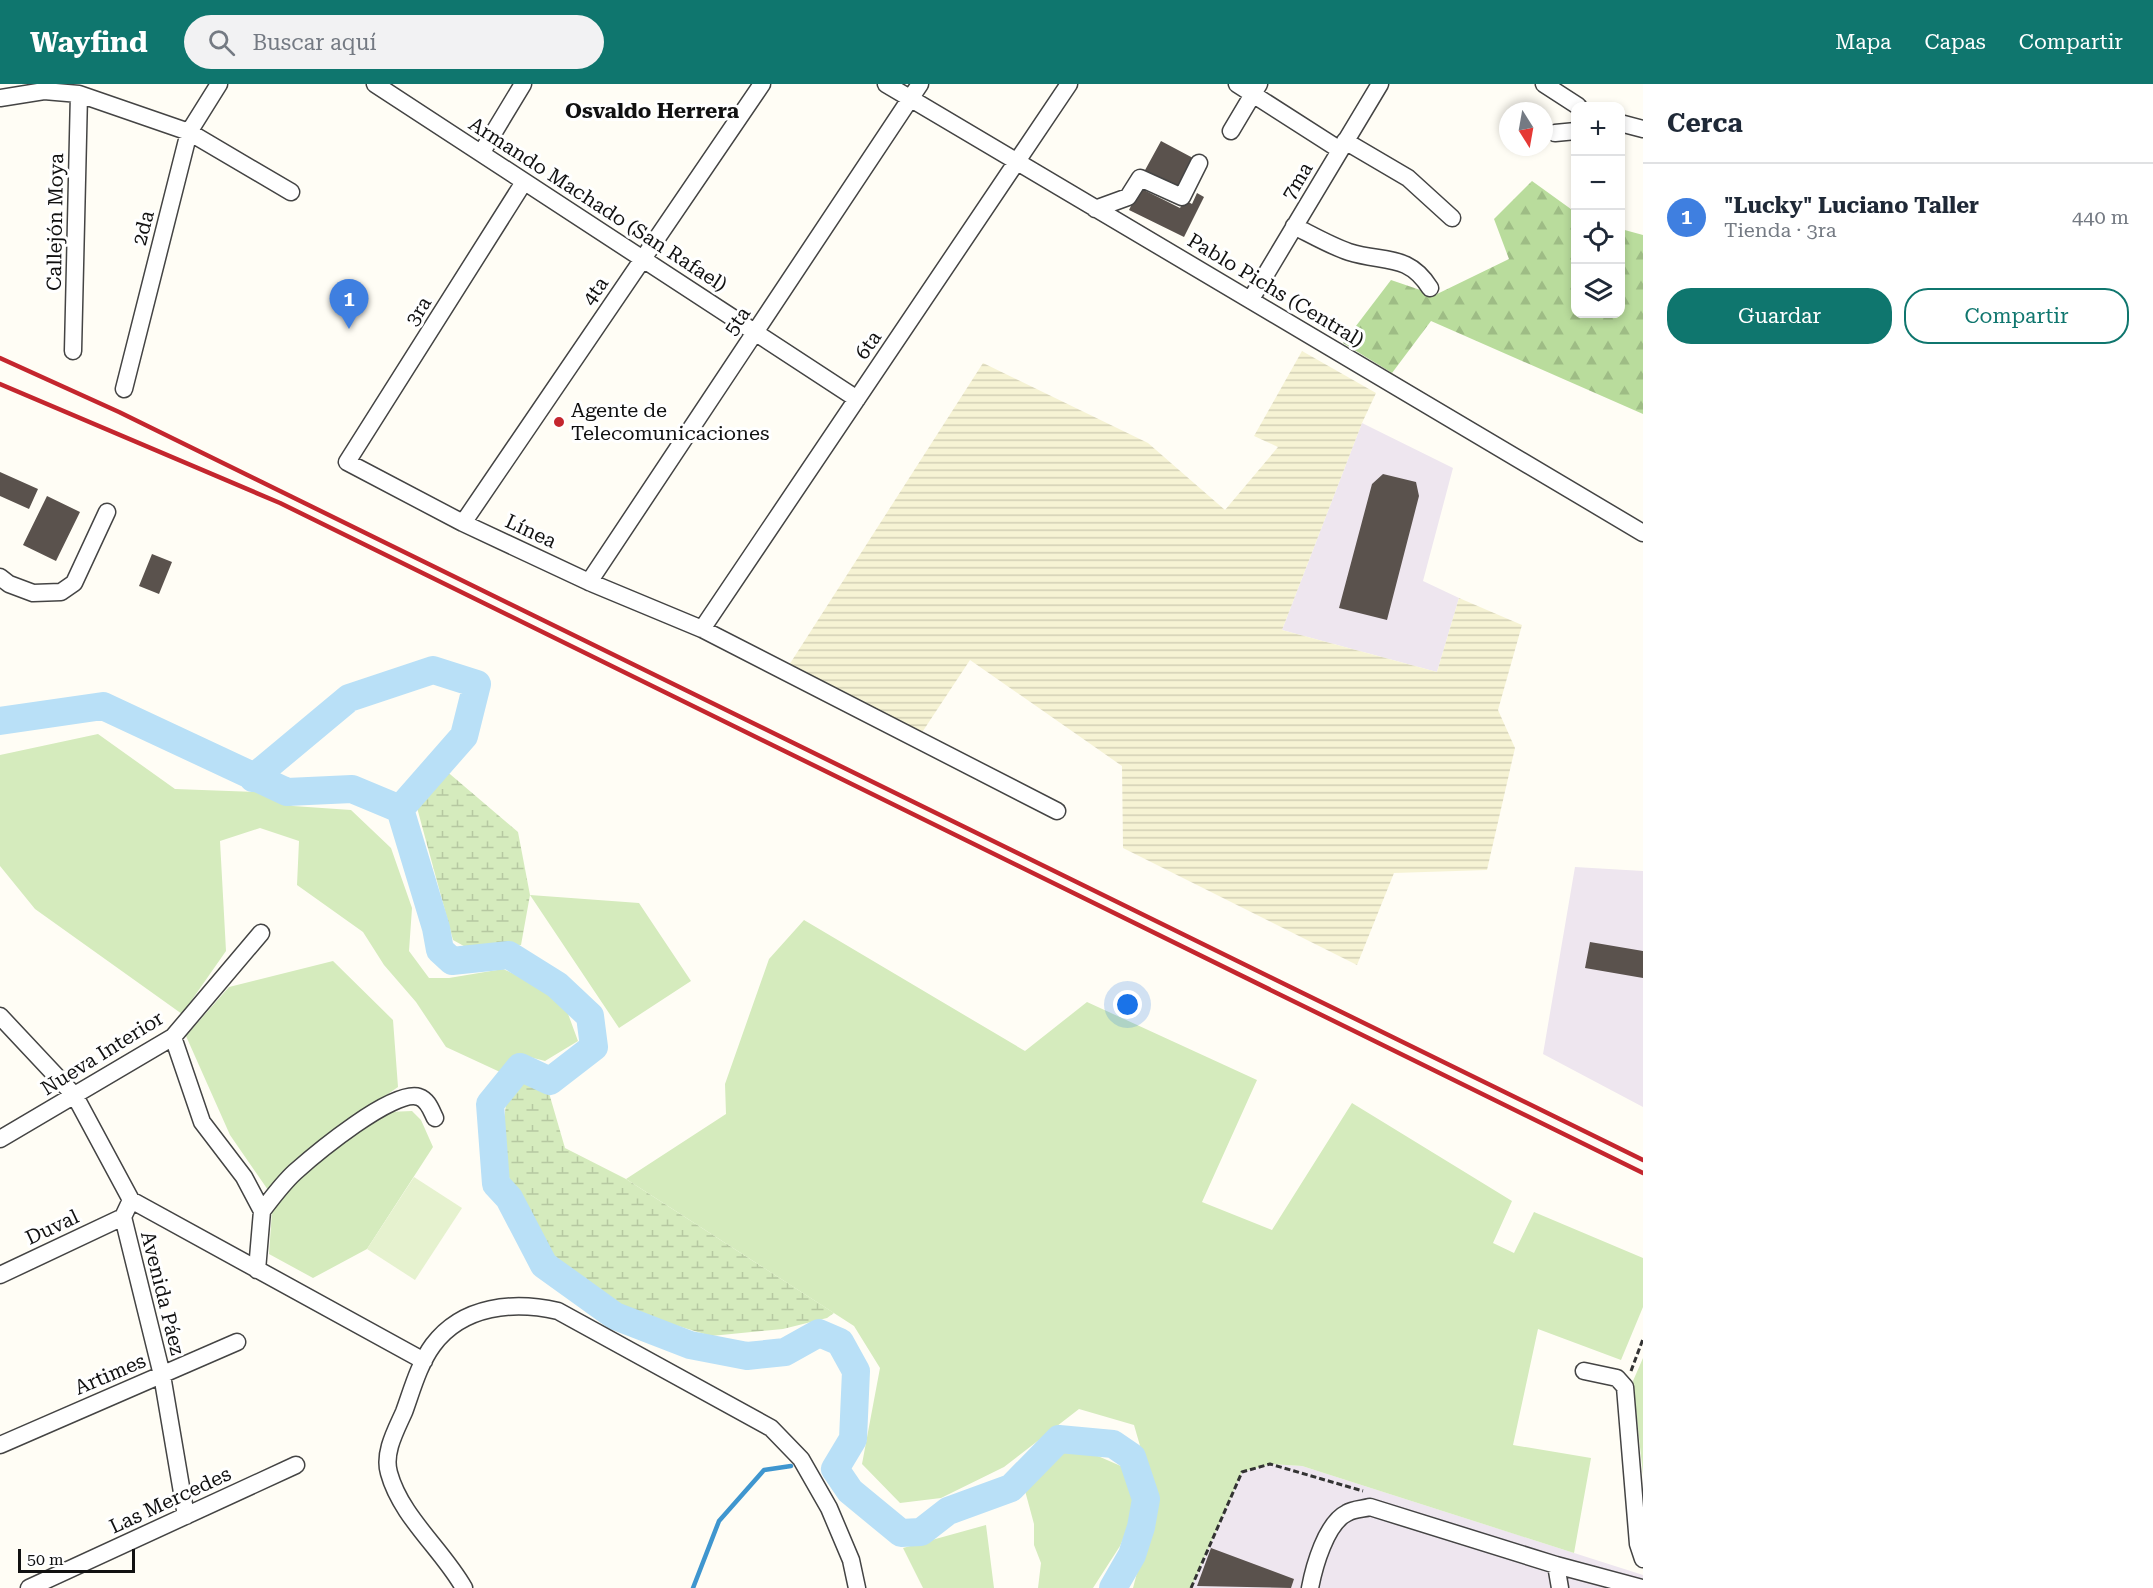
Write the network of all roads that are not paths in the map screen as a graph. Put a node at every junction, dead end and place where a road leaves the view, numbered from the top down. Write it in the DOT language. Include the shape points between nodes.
graph roads {
  1 [pos="219,84"];
  2 [pos="375,84"];
  3 [pos="523,84"];
  4 [pos="762,84"];
  5 [pos="886,84"];
  6 [pos="920,84"];
  7 [pos="1069,84"];
  8 [pos="1237,84"];
  9 [pos="1380,84"];
  10 [pos="1544,84"];
  11 [pos="1256,89"];
  12 [pos="79,94"];
  13 [pos="0,98"];
  14 [pos="910,99"];
  15 [pos="1572,102"];
  16 [pos="1231,131"];
  17 [pos="1571,131"];
  18 [pos="189,132"];
  19 [pos="1555,133"];
  20 [pos="1343,146"];
  21 [pos="482,152"];
  22 [pos="1017,161"];
  23 [pos="1199,163"];
  24 [pos="524,182"];
  25 [pos="291,192"];
  26 [pos="1095,208"];
  27 [pos="1452,218"];
  28 [pos="1294,226"];
  29 [pos="642,260"];
  30 [pos="1430,288"];
  31 [pos="1251,299"];
  32 [pos="755,332"];
  33 [pos="74,351"];
  34 [pos="124,389"];
  35 [pos="857,399"];
  36 [pos="347,462"];
  37 [pos="106,512"];
  38 [pos="463,523"];
  39 [pos="1643,533"];
  40 [pos="0,576"];
  41 [pos="589,582"];
  42 [pos="702,629"];
  43 [pos="1057,811"];
  44 [pos="261,933"];
  45 [pos="0,1016"];
  46 [pos="173,1037"];
  47 [pos="75,1096"];
  48 [pos="435,1118"];
  49 [pos="0,1139"];
  50 [pos="130,1200"];
  51 [pos="262,1211"];
  52 [pos="123,1217"];
  53 [pos="257,1270"];
  54 [pos="0,1275"];
  55 [pos="237,1342"];
  56 [pos="424,1361"];
  57 [pos="1584,1371"];
  58 [pos="162,1375"];
  59 [pos="0,1445"];
  60 [pos="296,1465"];
  61 [pos="186,1516"];
  62 [pos="1643,1559"];
  63 [pos="1556,1565"];
  64 [pos="29,1588"];
  65 [pos="464,1588"];
  66 [pos="857,1588"];
  67 [pos="1310,1588"];
  68 [pos="1560,1588"];
  69 [pos="1642,1588"];
  1 -- 18 [label="street, 2da"];
  2 -- 21 [label="street, Armando Machado (San Rafael)"];
  3 -- 21 [label="street"];
  4 -- 29 [label="street, 4ta"];
  5 -- 14 [label="street, Pablo Pichs (Central)"];
  6 -- 14 [label="street, 5ta"];
  7 -- 22 [label="street, 6ta"];
  8 -- 11 [label="street"];
  9 -- 20 [label="street, 7ma"];
  10 -- 15 [label="street"];
  11 -- 16 [label="street"];
  11 -- 20 [label="street"];
  12 -- 13 [label="street" via="44,91"];
  12 -- 18 [label="street"];
  12 -- 33 [label="street, Callejón Moya"];
  14 -- 22 [label="street, Pablo Pichs (Central)"];
  14 -- 32 [label="street, 5ta"];
  17 -- 19 [label="street"];
  18 -- 25 [label="street"];
  18 -- 34 [label="street, 2da"];
  20 -- 27 [label="street" via="1408,178"];
  20 -- 28 [label="street, 7ma"];
  21 -- 24 [label="street, Armando Machado (San Rafael)"];
  22 -- 26 [label="street, Pablo Pichs (Central)"];
  22 -- 35 [label="street, 6ta"];
  23 -- 26 [label="street" via="1182,198 1140,178 1128,197"];
  24 -- 29 [label="street, Armando Machado (San Rafael)"];
  24 -- 36 [label="street, 3ra"];
  26 -- 31 [label="street, Pablo Pichs (Central)"];
  28 -- 30 [label="street" via="1349,252 1409,265"];
  28 -- 31 [label="street, 7ma"];
  29 -- 32 [label="street, Armando Machado (San Rafael)"];
  29 -- 38 [label="street, 4ta"];
  31 -- 39 [label="street, Pablo Pichs (Central)"];
  32 -- 35 [label="street, Armando Machado (San Rafael)"];
  32 -- 41 [label="street, 5ta"];
  35 -- 42 [label="street, 6ta"];
  36 -- 38 [label="street, Línea"];
  37 -- 40 [label="street" via="74,583 61,592 33,593"];
  38 -- 41 [label="street, Línea"];
  41 -- 42 [label="street, Línea"];
  42 -- 43 [label="street, Línea"];
  44 -- 46 [label="street, Nueva Interior"];
  45 -- 47 [label="street"];
  46 -- 47 [label="street, Nueva Interior"];
  46 -- 51 [label="street" via="202,1122 244,1177"];
  47 -- 49 [label="street, Nueva Interior"];
  47 -- 50 [label="street"];
  48 -- 51 [label="street" via="427,1101 418,1096 407,1096 375,1112 293,1174"];
  50 -- 52 [label="street, Avenida Páez"];
  50 -- 53 [label="street"];
  51 -- 53 [label="street"];
  52 -- 54 [label="street, Duval"];
  52 -- 58 [label="street, Avenida Páez"];
  53 -- 56 [label="street"];
  55 -- 58 [label="street, Artimes"];
  56 -- 65 [label="street" via="389,1448 388,1470 394,1491"];
  56 -- 66 [label="street" via="448,1329 473,1314 496,1306 530,1304 558,1311 771,1428 801,1459 830,1508 851,1560"];
  57 -- 62 [label="street" via="1617,1378 1625,1387 1638,1544"];
  58 -- 59 [label="street, Artimes"];
  58 -- 61 [label="street, Avenida Páez"];
  60 -- 61 [label="street, Las Mercedes"];
  61 -- 64 [label="street, Las Mercedes"];
  63 -- 67 [label="street" via="1370,1507 1346,1513 1330,1530"];
  63 -- 68 [label="street"];
  63 -- 69 [label="street"];
}
